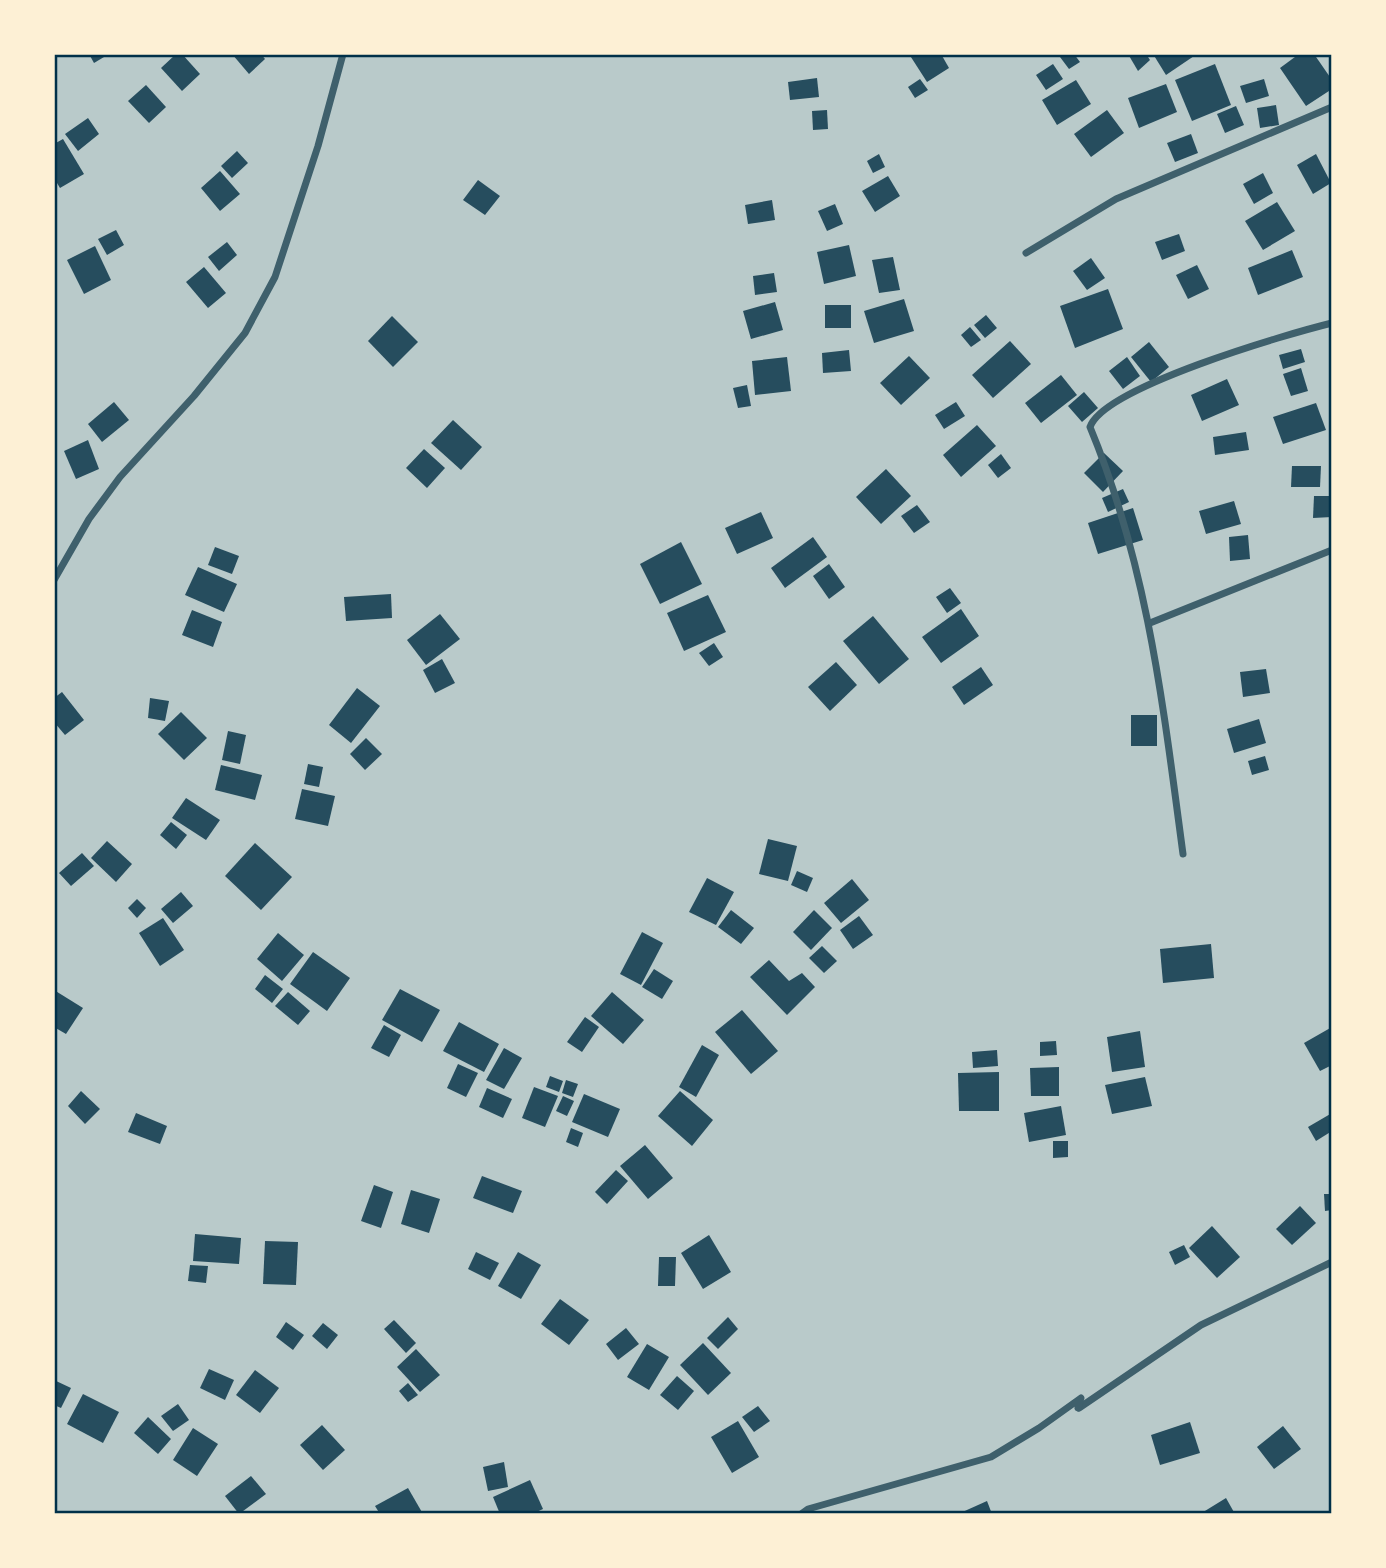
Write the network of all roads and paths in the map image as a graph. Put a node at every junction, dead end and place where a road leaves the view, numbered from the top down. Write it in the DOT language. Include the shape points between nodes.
graph roads {
  1 [pos="343,54"];
  2 [pos="1332,107"];
  3 [pos="1026,253"];
  4 [pos="1332,323"];
  5 [pos="1332,550"];
  6 [pos="54,580"];
  7 [pos="1150,622"];
  8 [pos="1183,854"];
  9 [pos="1332,1262"];
  10 [pos="801,1514"];
  1 -- 6 [label="street" via="275,277 245,332 120,477"];
  2 -- 3 [label="street" via="1116,199"];
  4 -- 7 [label="street" via="1160,378 1094,418 1090,427 1126,521"];
  5 -- 7 [label="street"];
  7 -- 8 [label="street"];
  9 -- 10 [label="street" via="1201,1325 1078,1408 1081,1398 990,1457"];
}
